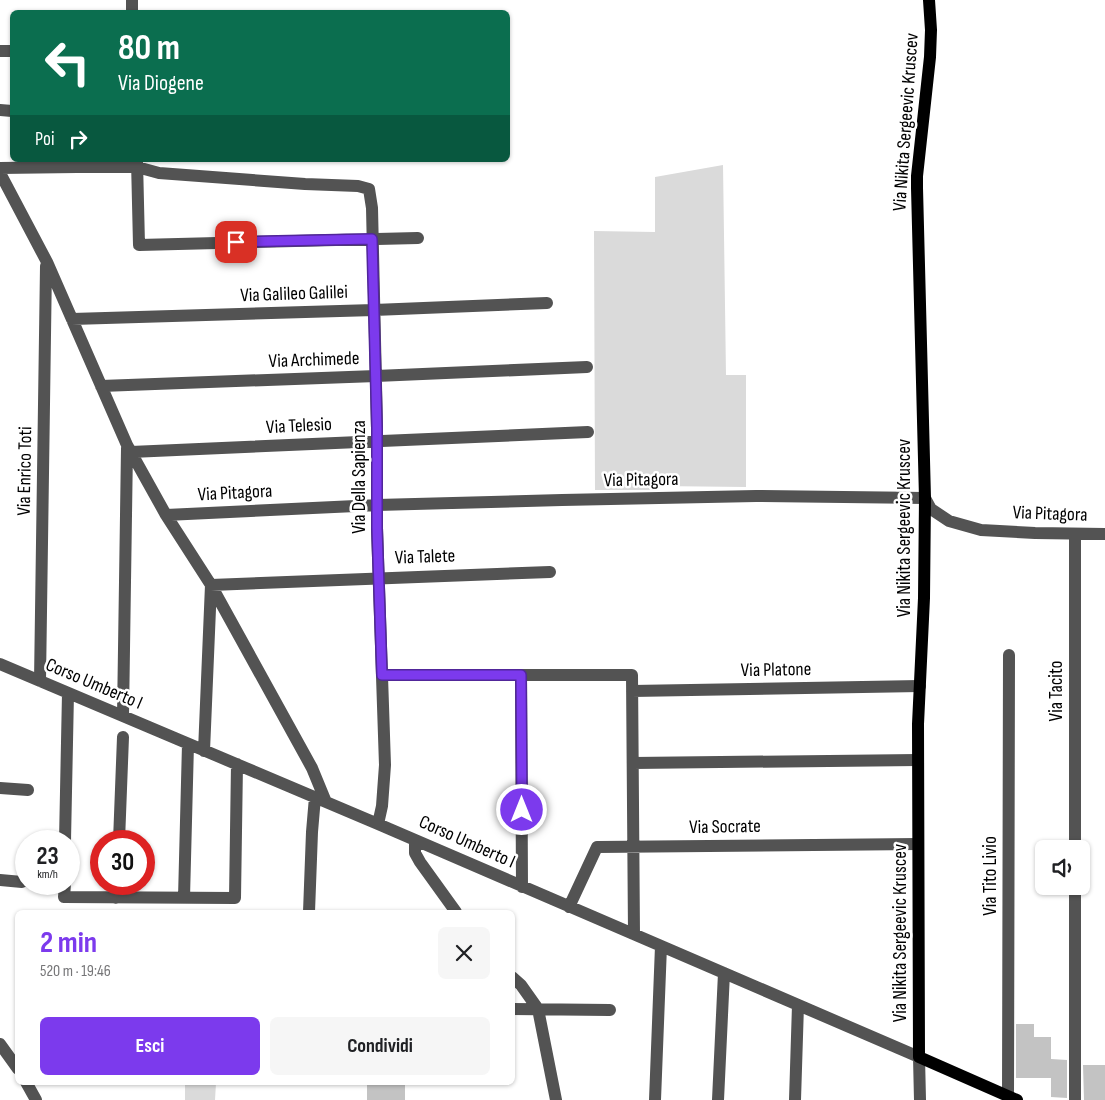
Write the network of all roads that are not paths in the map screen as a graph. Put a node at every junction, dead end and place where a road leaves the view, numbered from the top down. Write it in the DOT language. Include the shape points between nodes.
graph roads {
  1 [pos="929,0"];
  2 [pos="137,164"];
  3 [pos="0,168"];
  4 [pos="0,173"];
  5 [pos="418,238"];
  6 [pos="372,239"];
  7 [pos="46,262"];
  8 [pos="547,303"];
  9 [pos="374,310"];
  10 [pos="72,319"];
  11 [pos="587,367"];
  12 [pos="376,376"];
  13 [pos="101,386"];
  14 [pos="588,432"];
  15 [pos="377,441"];
  16 [pos="129,449"];
  17 [pos="925,498"];
  18 [pos="377,505"];
  19 [pos="166,515"];
  20 [pos="1075,534"];
  21 [pos="1105,534"];
  22 [pos="550,572"];
  23 [pos="379,578"];
  24 [pos="211,584"];
  25 [pos="1009,655"];
  26 [pos="0,664"];
  27 [pos="382,675"];
  28 [pos="521,675"];
  29 [pos="40,681"];
  30 [pos="920,686"];
  31 [pos="632,691"];
  32 [pos="68,693"];
  33 [pos="123,716"];
  34 [pos="123,737"];
  35 [pos="188,744"];
  36 [pos="204,750"];
  37 [pos="918,760"];
  38 [pos="633,763"];
  39 [pos="237,764"];
  40 [pos="0,788"];
  41 [pos="28,790"];
  42 [pos="320,800"];
  43 [pos="378,824"];
  44 [pos="65,830"];
  45 [pos="119,830"];
  46 [pos="415,840"];
  47 [pos="1075,840"];
  48 [pos="918,844"];
  49 [pos="634,847"];
  50 [pos="0,880"];
  51 [pos="15,881"];
  52 [pos="522,887"];
  53 [pos="64,895"];
  54 [pos="116,895"];
  55 [pos="1075,895"];
  56 [pos="116,898"];
  57 [pos="184,898"];
  58 [pos="569,907"];
  59 [pos="309,910"];
  60 [pos="455,910"];
  61 [pos="634,934"];
  62 [pos="661,946"];
  63 [pos="724,973"];
  64 [pos="515,980"];
  65 [pos="798,1005"];
  66 [pos="515,1009"];
  67 [pos="538,1009"];
  68 [pos="610,1010"];
  69 [pos="0,1044"];
  70 [pos="919,1057"];
  71 [pos="15,1065"];
  72 [pos="28,1085"];
  73 [pos="1012,1098"];
  74 [pos="36,1100"];
  75 [pos="556,1100"];
  76 [pos="655,1100"];
  77 [pos="718,1100"];
  78 [pos="795,1100"];
  79 [pos="920,1100"];
  80 [pos="1075,1100"];
  1 -- 17 [label="main road, Via Nikita Sergeevic Kruscev" via="930,57 917,176"];
  2 -- 3 [label="street"];
  2 -- 6 [label="street, Via Della Sapienza" via="159,173 369,189"];
  2 -- 6 [label="street" via="139,245"];
  4 -- 7 [label="street"];
  5 -- 6 [label="street"];
  6 -- 9 [label="street, Via Della Sapienza"];
  7 -- 10 [label="street"];
  7 -- 29 [label="street, Via Enrico Toti"];
  8 -- 9 [label="street, Via Galileo Galilei"];
  9 -- 10 [label="street, Via Galileo Galilei"];
  9 -- 12 [label="street, Via Della Sapienza"];
  10 -- 13 [label="street"];
  11 -- 12 [label="street, Via Archimede"];
  12 -- 13 [label="street, Via Archimede"];
  12 -- 15 [label="street, Via Della Sapienza"];
  13 -- 16 [label="street"];
  14 -- 15 [label="street, Via Telesio"];
  15 -- 16 [label="street, Via Telesio"];
  15 -- 18 [label="street, Via Della Sapienza"];
  16 -- 19 [label="street"];
  16 -- 33 [label="street"];
  17 -- 18 [label="street, Via Pitagora" via="756,496"];
  17 -- 20 [label="street, Via Pitagora" via="931,509 949,521 981,530"];
  17 -- 30 [label="main road, Via Nikita Sergeevic Kruscev"];
  18 -- 19 [label="street, Via Pitagora"];
  18 -- 23 [label="street, Via Della Sapienza"];
  19 -- 24 [label="street"];
  20 -- 21 [label="street, Via Pitagora"];
  20 -- 47 [label="street, Via Tacito"];
  22 -- 23 [label="street, Via Talete"];
  23 -- 24 [label="street, Via Talete"];
  23 -- 27 [label="street, Via Della Sapienza"];
  24 -- 36 [label="street"];
  24 -- 42 [label="street" via="312,768"];
  25 -- 73 [label="street, Via Tito Livio"];
  26 -- 29 [label="street, Corso Umberto I"];
  27 -- 28 [label="street"];
  27 -- 43 [label="street, Via Della Sapienza" via="386,765"];
  28 -- 31 [label="street" via="632,675"];
  28 -- 52 [label="street"];
  29 -- 32 [label="street, Corso Umberto I"];
  30 -- 31 [label="street, Via Platone"];
  30 -- 37 [label="main road, Via Nikita Sergeevic Kruscev"];
  31 -- 38 [label="street"];
  32 -- 33 [label="street, Corso Umberto I"];
  32 -- 44 [label="street"];
  33 -- 35 [label="street, Corso Umberto I"];
  34 -- 45 [label="street"];
  35 -- 36 [label="street, Corso Umberto I"];
  35 -- 57 [label="street"];
  36 -- 39 [label="street, Corso Umberto I"];
  37 -- 38 [label="street"];
  37 -- 48 [label="main road, Via Nikita Sergeevic Kruscev"];
  38 -- 49 [label="street"];
  39 -- 42 [label="street, Corso Umberto I"];
  39 -- 57 [label="street" via="235,898"];
  40 -- 41 [label="street"];
  42 -- 43 [label="street, Corso Umberto I"];
  42 -- 59 [label="street" via="312,832"];
  43 -- 46 [label="street, Corso Umberto I"];
  46 -- 52 [label="street, Corso Umberto I"];
  46 -- 60 [label="street" via="415,853 420,862"];
  48 -- 49 [label="street, Via Socrate"];
  48 -- 70 [label="main road, Via Nikita Sergeevic Kruscev"];
  49 -- 58 [label="street, Via Socrate" via="597,847"];
  49 -- 61 [label="street"];
  50 -- 51 [label="street"];
  52 -- 58 [label="street, Corso Umberto I"];
  53 -- 56 [label="street"];
  54 -- 56 [label="street"];
  55 -- 80 [label="street"];
  56 -- 57 [label="street"];
  58 -- 61 [label="street, Corso Umberto I"];
  61 -- 62 [label="street, Corso Umberto I"];
  62 -- 63 [label="street, Corso Umberto I"];
  62 -- 76 [label="street"];
  63 -- 65 [label="street, Corso Umberto I"];
  63 -- 77 [label="street"];
  64 -- 67 [label="street"];
  65 -- 70 [label="street, Corso Umberto I"];
  65 -- 78 [label="street"];
  66 -- 67 [label="street"];
  67 -- 68 [label="street"];
  67 -- 75 [label="street"];
  69 -- 71 [label="street"];
  70 -- 73 [label="main road"];
  70 -- 79 [label="street"];
  72 -- 74 [label="street"];
}
